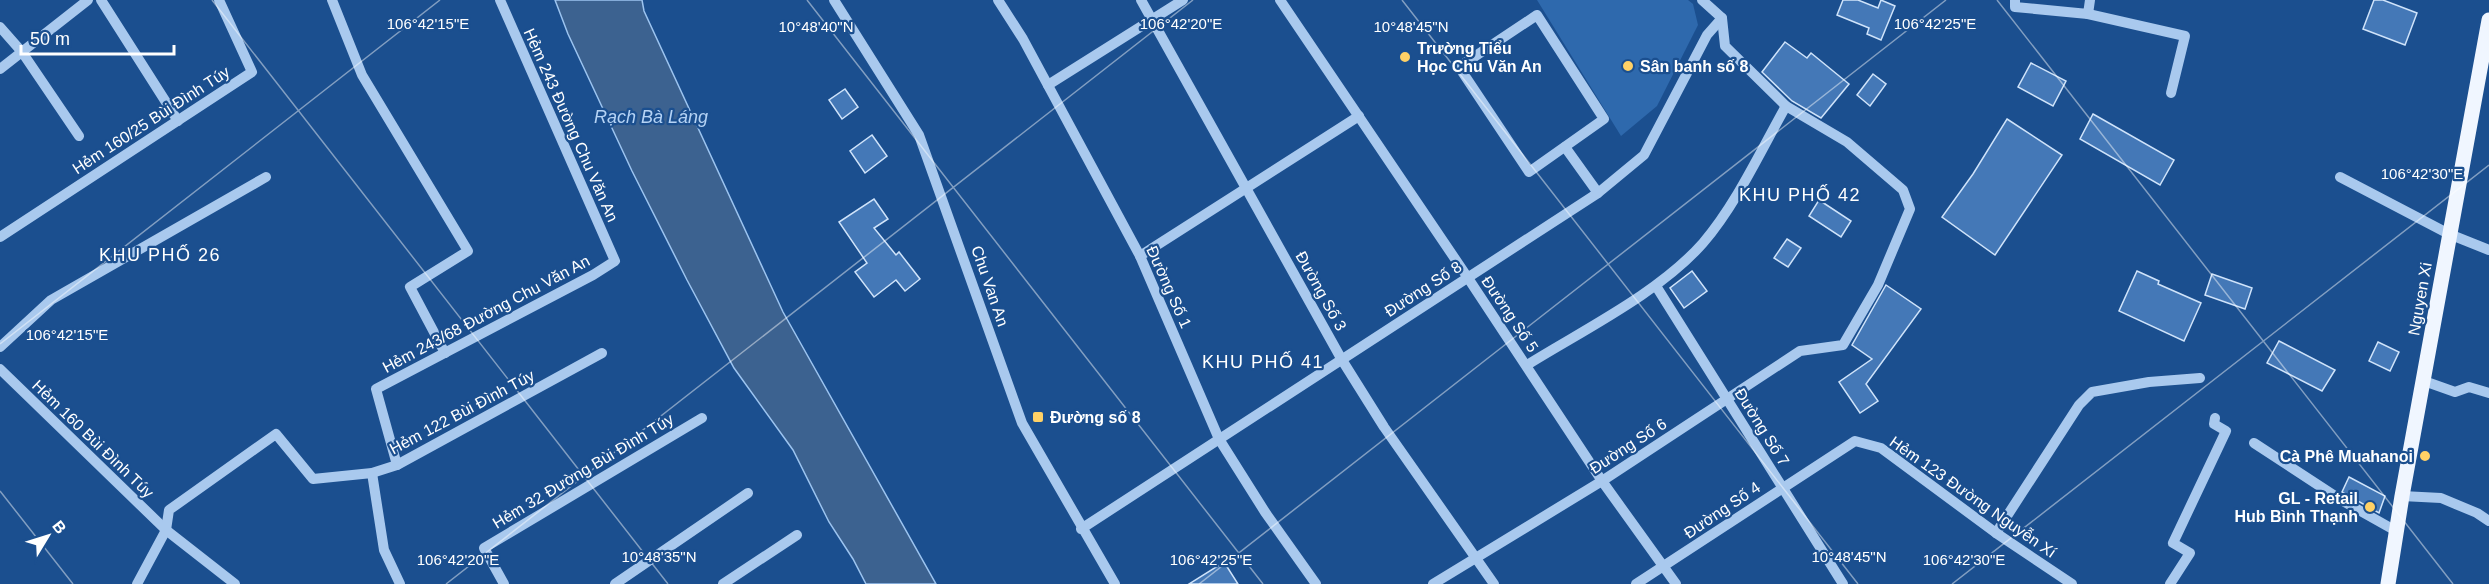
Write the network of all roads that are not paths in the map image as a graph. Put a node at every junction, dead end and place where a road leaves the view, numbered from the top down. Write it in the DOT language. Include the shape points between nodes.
graph roads {
  1 [pos="88,0"];
  2 [pos="101,0"];
  3 [pos="219,0"];
  4 [pos="332,0"];
  5 [pos="500,0"];
  6 [pos="834,0"];
  7 [pos="998,0"];
  8 [pos="1141,0"];
  9 [pos="1183,0"];
  10 [pos="1280,0"];
  11 [pos="1702,0"];
  12 [pos="2015,0"];
  13 [pos="2090,0"];
  14 [pos="2088,14"];
  15 [pos="1722,18"];
  16 [pos="1153,19"];
  17 [pos="2489,20"];
  18 [pos="0,27"];
  19 [pos="2486,50"];
  20 [pos="22,52"];
  21 [pos="0,69"];
  22 [pos="1048,86"];
  23 [pos="2171,93"];
  24 [pos="1786,106"];
  25 [pos="1359,116"];
  26 [pos="178,121"];
  27 [pos="79,136"];
  28 [pos="1565,147"];
  29 [pos="266,177"];
  30 [pos="2340,177"];
  31 [pos="1247,187"];
  32 [pos="1598,193"];
  33 [pos="2449,234"];
  34 [pos="0,237"];
  35 [pos="2489,250"];
  36 [pos="1140,256"];
  37 [pos="615,261"];
  38 [pos="1468,278"];
  39 [pos="1656,286"];
  40 [pos="0,347"];
  41 [pos="445,353"];
  42 [pos="603,353"];
  43 [pos="1342,360"];
  44 [pos="1527,365"];
  45 [pos="0,369"];
  46 [pos="2200,378"];
  47 [pos="2424,381"];
  48 [pos="2489,393"];
  49 [pos="1727,399"];
  50 [pos="702,418"];
  51 [pos="2215,418"];
  52 [pos="1219,439"];
  53 [pos="1855,441"];
  54 [pos="2254,443"];
  55 [pos="397,465"];
  56 [pos="372,473"];
  57 [pos="1602,481"];
  58 [pos="1782,487"];
  59 [pos="748,493"];
  60 [pos="2402,496"];
  61 [pos="2489,521"];
  62 [pos="1081,529"];
  63 [pos="166,530"];
  64 [pos="2396,531"];
  65 [pos="1996,533"];
  66 [pos="797,535"];
  67 [pos="1476,558"];
  68 [pos="1664,566"];
  69 [pos="137,584"];
  70 [pos="235,584"];
  71 [pos="400,584"];
  72 [pos="504,584"];
  73 [pos="615,584"];
  74 [pos="723,584"];
  75 [pos="1115,584"];
  76 [pos="1316,584"];
  77 [pos="1433,584"];
  78 [pos="1494,584"];
  79 [pos="1636,584"];
  80 [pos="1676,584"];
  81 [pos="1844,584"];
  82 [pos="2072,584"];
  83 [pos="2170,584"];
  84 [pos="2388,584"];
  1 -- 20 [label="street"];
  2 -- 26 [label="street"];
  3 -- 26 [label="street, Hẻm 160/25 Bùi Đình Túy" via="252,72"];
  4 -- 41 [label="street" via="362,75 468,251 410,287"];
  5 -- 37 [label="street, Hẻm 243 Đường Chu Văn An"];
  6 -- 62 [label="street, Chu Van An" via="919,135 1022,423"];
  7 -- 22 [label="street, Đường Số 1"];
  8 -- 16 [label="street, Đường Số 3"];
  9 -- 16 [label="street"];
  10 -- 25 [label="street, Đường Số 5"];
  11 -- 15 [label="street"];
  12 -- 14 [label="street" via="2015,7"];
  13 -- 14 [label="street"];
  14 -- 23 [label="street" via="2185,36"];
  15 -- 24 [label="street" via="1725,46"];
  15 -- 32 [label="street, Đường Số 8" via="1707,35 1644,155"];
  16 -- 22 [label="street"];
  16 -- 31 [label="street, Đường Số 3"];
  17 -- 19 [label="main road, Nguyen Xi"];
  18 -- 20 [label="street"];
  19 -- 33 [label="main road, Nguyen Xi"];
  20 -- 21 [label="street"];
  20 -- 27 [label="street"];
  22 -- 36 [label="street, Đường Số 1"];
  24 -- 39 [label="street" via="1737,194 1708,235"];
  24 -- 49 [label="street, Đường Số 6" via="1847,142 1903,190 1910,209 1878,285 1843,345 1800,351"];
  25 -- 31 [label="street"];
  25 -- 38 [label="street, Đường Số 5"];
  26 -- 34 [label="street, Hẻm 160/25 Bùi Đình Túy"];
  28 -- 28 [label="street" via="1604,119 1537,15 1459,67 1529,172"];
  28 -- 32 [label="street"];
  29 -- 40 [label="street" via="51,300"];
  30 -- 33 [label="street"];
  31 -- 36 [label="street"];
  31 -- 43 [label="street, Đường Số 3"];
  32 -- 38 [label="street, Đường Số 8"];
  33 -- 35 [label="street"];
  33 -- 47 [label="main road, Nguyen Xi"];
  36 -- 52 [label="street, Đường Số 1"];
  37 -- 41 [label="street, Hẻm 243/68 Đường Chu Văn An"];
  38 -- 43 [label="street, Đường Số 8"];
  38 -- 44 [label="street, Đường Số 5"];
  39 -- 44 [label="street"];
  39 -- 49 [label="street, Đường Số 7"];
  41 -- 55 [label="street, Hẻm 243/68 Đường Chu Văn An" via="376,389"];
  42 -- 55 [label="street, Hẻm 122 Bùi Đình Túy"];
  43 -- 52 [label="street, Đường Số 8"];
  43 -- 67 [label="street, Đường Số 3"];
  44 -- 57 [label="street, Đường Số 5"];
  45 -- 63 [label="street, Hẻm 160 Bùi Đình Túy"];
  46 -- 65 [label="street" via="2092,392 2079,405"];
  47 -- 48 [label="street" via="2455,392 2469,387"];
  47 -- 60 [label="main road, Nguyen Xi"];
  49 -- 57 [label="street, Đường Số 6"];
  49 -- 58 [label="street, Đường Số 7"];
  50 -- 72 [label="street, Hẻm 32 Đường Bùi Đình Túy" via="484,548"];
  51 -- 83 [label="street" via="2214,424 2226,431 2173,543 2190,553"];
  52 -- 62 [label="street, Đường Số 8"];
  52 -- 76 [label="street, Đường Số 1"];
  53 -- 58 [label="street, Đường Số 4"];
  53 -- 65 [label="street, Hẻm 123 Đường Nguyễn Xí" via="1881,448"];
  54 -- 64 [label="street"];
  55 -- 56 [label="street, Hẻm 122 Bùi Đình Túy"];
  56 -- 63 [label="street, Hẻm 122 Bùi Đình Túy" via="313,479 276,434 169,510"];
  56 -- 71 [label="street" via="384,550"];
  57 -- 67 [label="street, Đường Số 6"];
  57 -- 68 [label="street, Đường Số 5"];
  58 -- 68 [label="street, Đường Số 4"];
  58 -- 81 [label="street, Đường Số 7"];
  59 -- 73 [label="street"];
  60 -- 61 [label="street" via="2441,498"];
  60 -- 64 [label="main road, Nguyen Xi"];
  62 -- 75 [label="street, Chu Van An"];
  63 -- 69 [label="street, Hẻm 122 Bùi Đình Túy"];
  63 -- 70 [label="street, Hẻm 160 Bùi Đình Túy"];
  64 -- 84 [label="main road, Nguyen Xi"];
  65 -- 82 [label="street, Hẻm 123 Đường Nguyễn Xí"];
  66 -- 74 [label="street"];
  67 -- 77 [label="street, Đường Số 6"];
  67 -- 78 [label="street, Đường Số 3"];
  68 -- 79 [label="street, Đường Số 4"];
  68 -- 80 [label="street, Đường Số 5"];
}
